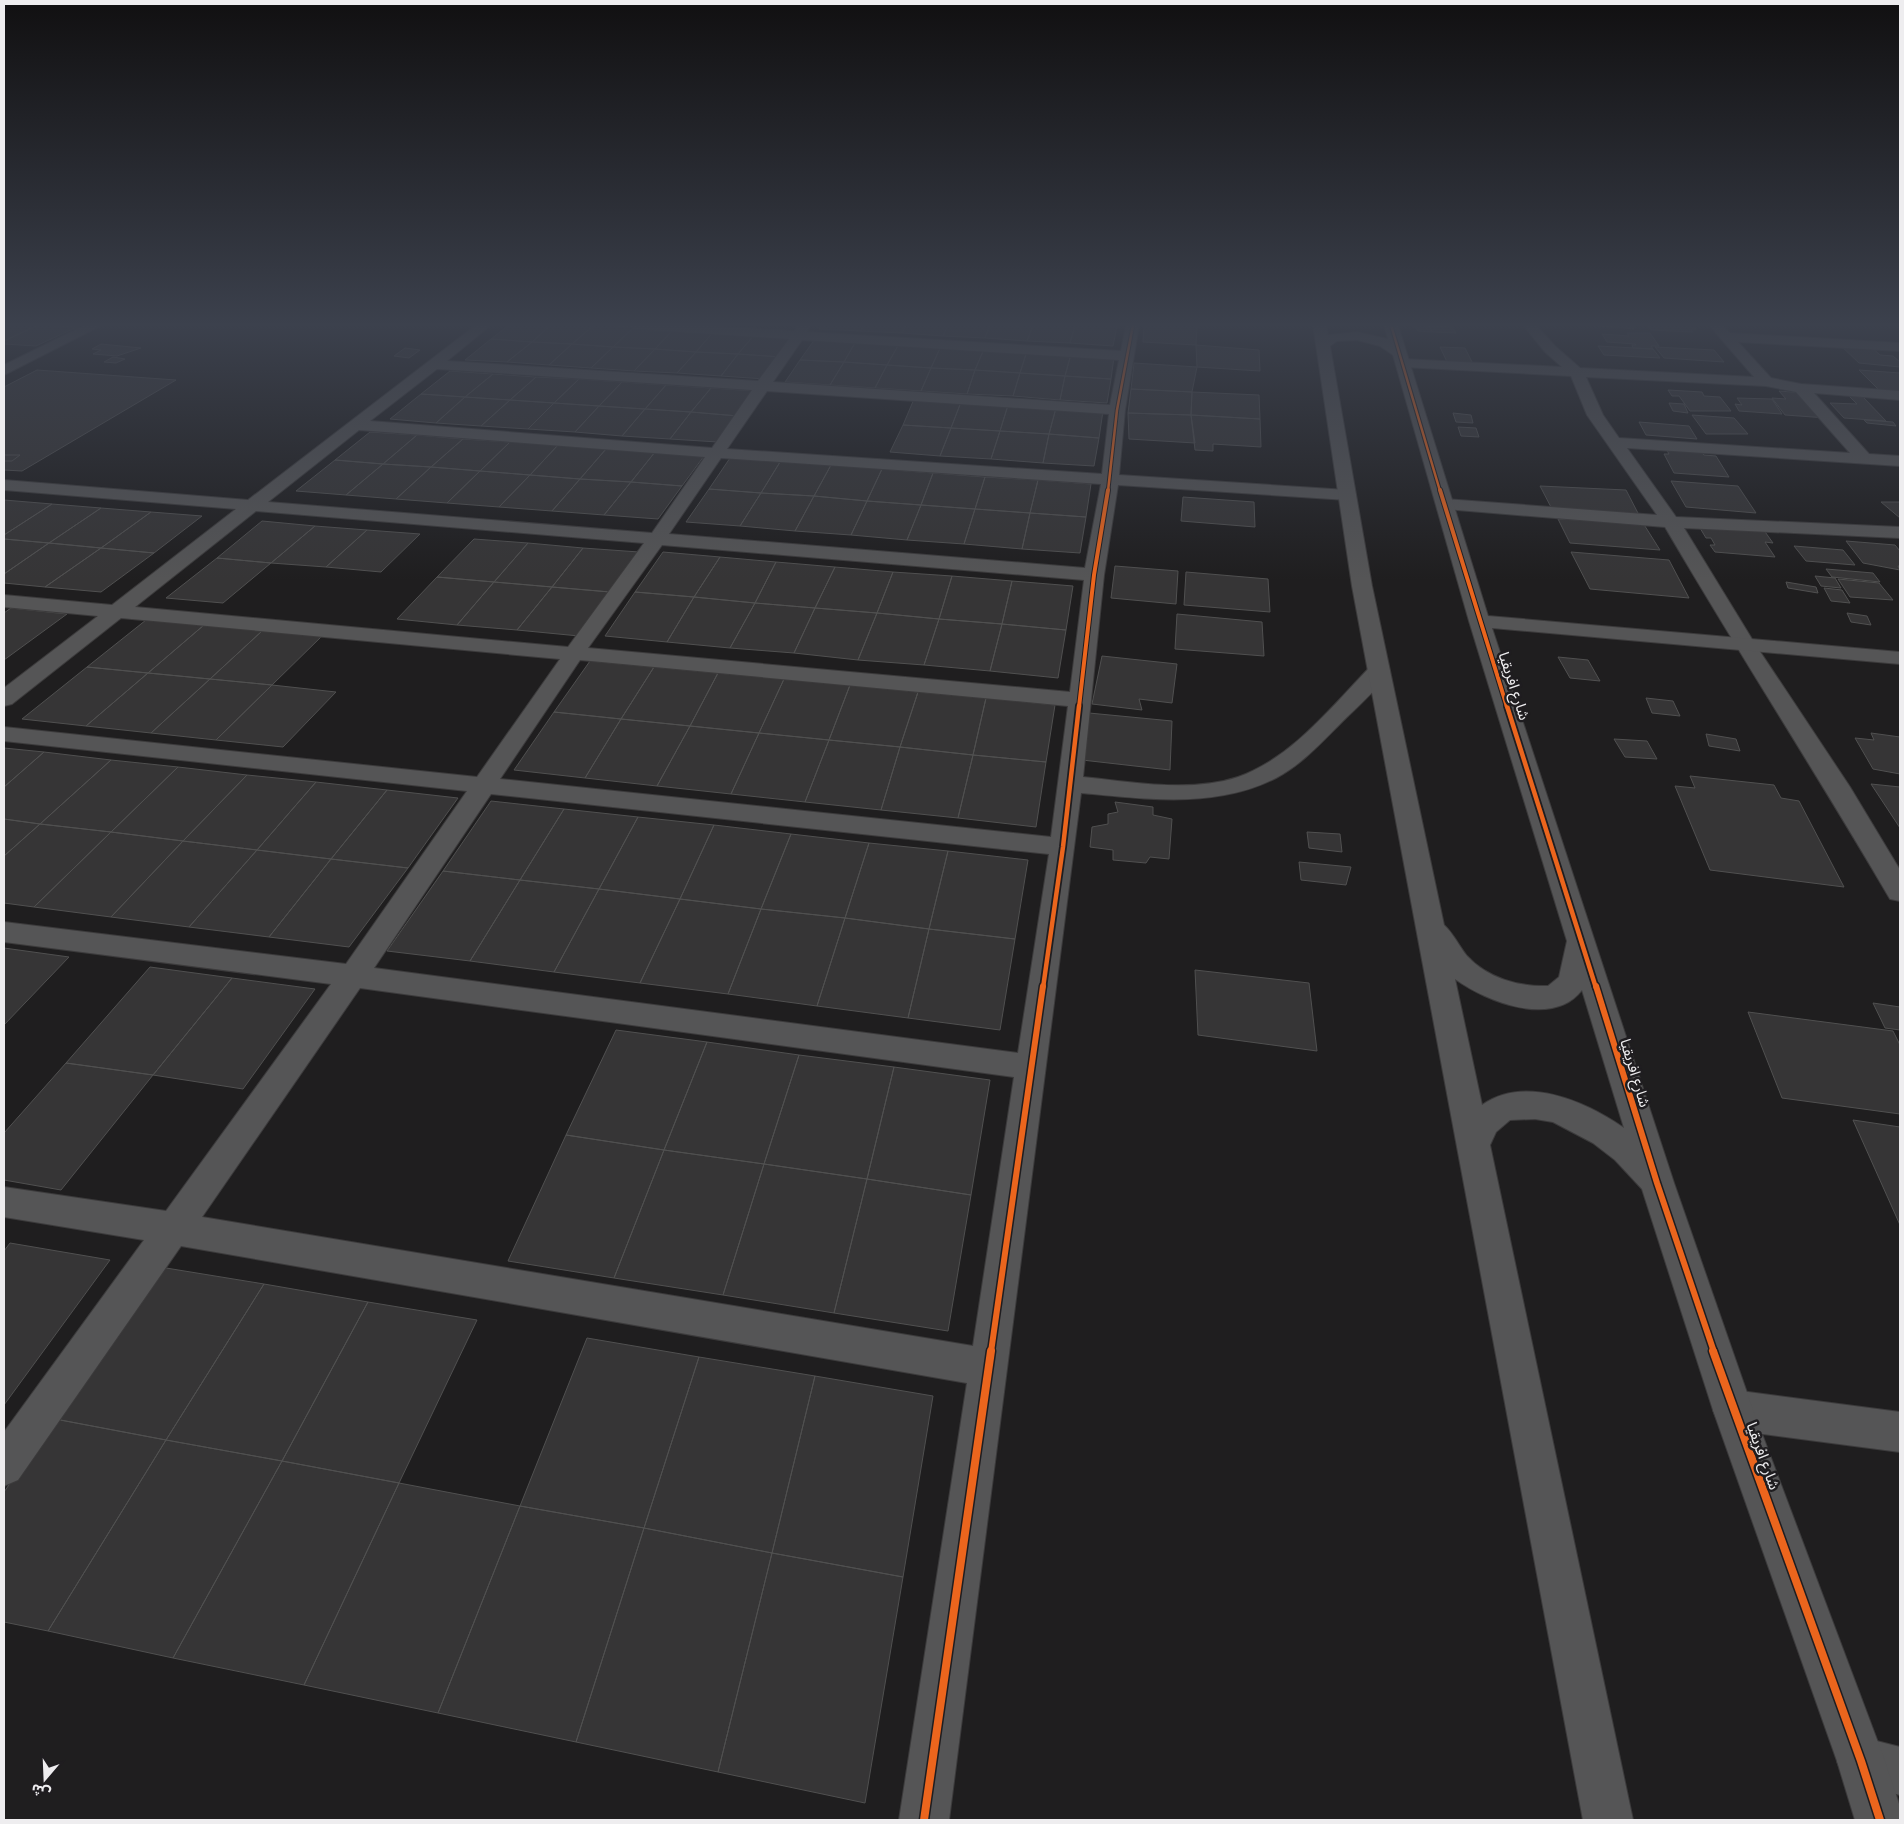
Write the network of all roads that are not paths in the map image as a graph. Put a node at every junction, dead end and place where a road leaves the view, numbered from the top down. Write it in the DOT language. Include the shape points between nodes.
graph roads {
  1 [pos="374,410"];
  2 [pos="746,410"];
  3 [pos="1117,410"];
  4 [pos="1333,410"];
  5 [pos="1417,410"];
  6 [pos="1593,410"];
  7 [pos="1821,410"];
  8 [pos="355,425"];
  9 [pos="1613,442"];
  10 [pos="717,453"];
  11 [pos="1863,457"];
  12 [pos="1900,461"];
  13 [pos="1110,480"];
  14 [pos="6,486"];
  15 [pos="1347,495"];
  16 [pos="1445,504"];
  17 [pos="252,505"];
  18 [pos="1671,522"];
  19 [pos="1900,532"];
  20 [pos="656,540"];
  21 [pos="1094,575"];
  22 [pos="4,601"];
  23 [pos="116,611"];
  24 [pos="1479,621"];
  25 [pos="1744,644"];
  26 [pos="576,652"];
  27 [pos="1900,658"];
  28 [pos="1379,671"];
  29 [pos="4,699"];
  30 [pos="1079,700"];
  31 [pos="4,734"];
  32 [pos="1070,784"];
  33 [pos="483,785"];
  34 [pos="1063,847"];
  35 [pos="1900,892"];
  36 [pos="1432,928"];
  37 [pos="4,932"];
  38 [pos="1581,942"];
  39 [pos="353,976"];
  40 [pos="1031,1067"];
  41 [pos="1473,1146"];
  42 [pos="1656,1183"];
  43 [pos="4,1202"];
  44 [pos="173,1228"];
  45 [pos="989,1368"];
  46 [pos="1733,1410"];
  47 [pos="1900,1432"];
  48 [pos="4,1466"];
  49 [pos="1881,1766"];
  50 [pos="924,1820"];
  51 [pos="1608,1820"];
  52 [pos="1880,1820"];
  1 -- 8 [label="street"];
  2 -- 10 [label="street"];
  3 -- 13 [label="street"];
  4 -- 15 [label="street"];
  5 -- 16 [label="street, شارع افريقيا"];
  6 -- 9 [label="street"];
  7 -- 11 [label="street"];
  8 -- 10 [label="street"];
  8 -- 17 [label="street"];
  9 -- 11 [label="street"];
  9 -- 18 [label="street"];
  10 -- 13 [label="street"];
  10 -- 20 [label="street"];
  11 -- 12 [label="street"];
  13 -- 15 [label="street"];
  13 -- 21 [label="street"];
  14 -- 17 [label="street"];
  15 -- 28 [label="street"];
  16 -- 18 [label="street"];
  16 -- 24 [label="street, شارع افريقيا"];
  17 -- 20 [label="street"];
  17 -- 23 [label="street"];
  18 -- 19 [label="street"];
  18 -- 25 [label="street"];
  20 -- 21 [label="street"];
  20 -- 26 [label="street"];
  21 -- 30 [label="street"];
  22 -- 23 [label="street"];
  23 -- 26 [label="street"];
  23 -- 29 [label="street"];
  24 -- 25 [label="street"];
  24 -- 38 [label="street, شارع افريقيا"];
  25 -- 27 [label="street"];
  25 -- 35 [label="street" via="1841,793"];
  26 -- 30 [label="street"];
  26 -- 33 [label="street"];
  28 -- 32 [label="street" via="1297,752 1270,772 1246,782 1215,790 1185,791"];
  28 -- 36 [label="street"];
  30 -- 32 [label="street"];
  31 -- 33 [label="street"];
  32 -- 34 [label="street"];
  33 -- 34 [label="street"];
  33 -- 39 [label="street"];
  34 -- 40 [label="street"];
  36 -- 38 [label="street" via="1465,971 1482,983 1517,996 1539,998 1559,994 1571,984"];
  36 -- 41 [label="street"];
  37 -- 39 [label="street"];
  38 -- 42 [label="street, شارع افريقيا"];
  39 -- 40 [label="street"];
  39 -- 44 [label="street"];
  40 -- 45 [label="street"];
  41 -- 42 [label="street" via="1480,1128 1499,1111 1527,1105 1547,1107 1583,1118 1618,1142"];
  41 -- 51 [label="street"];
  42 -- 46 [label="street, شارع افريقيا"];
  43 -- 44 [label="street"];
  44 -- 45 [label="street"];
  44 -- 48 [label="street"];
  45 -- 50 [label="street"];
  46 -- 47 [label="street"];
  46 -- 49 [label="street, شارع افريقيا"];
  49 -- 52 [label="street, شارع افريقيا"];
}
